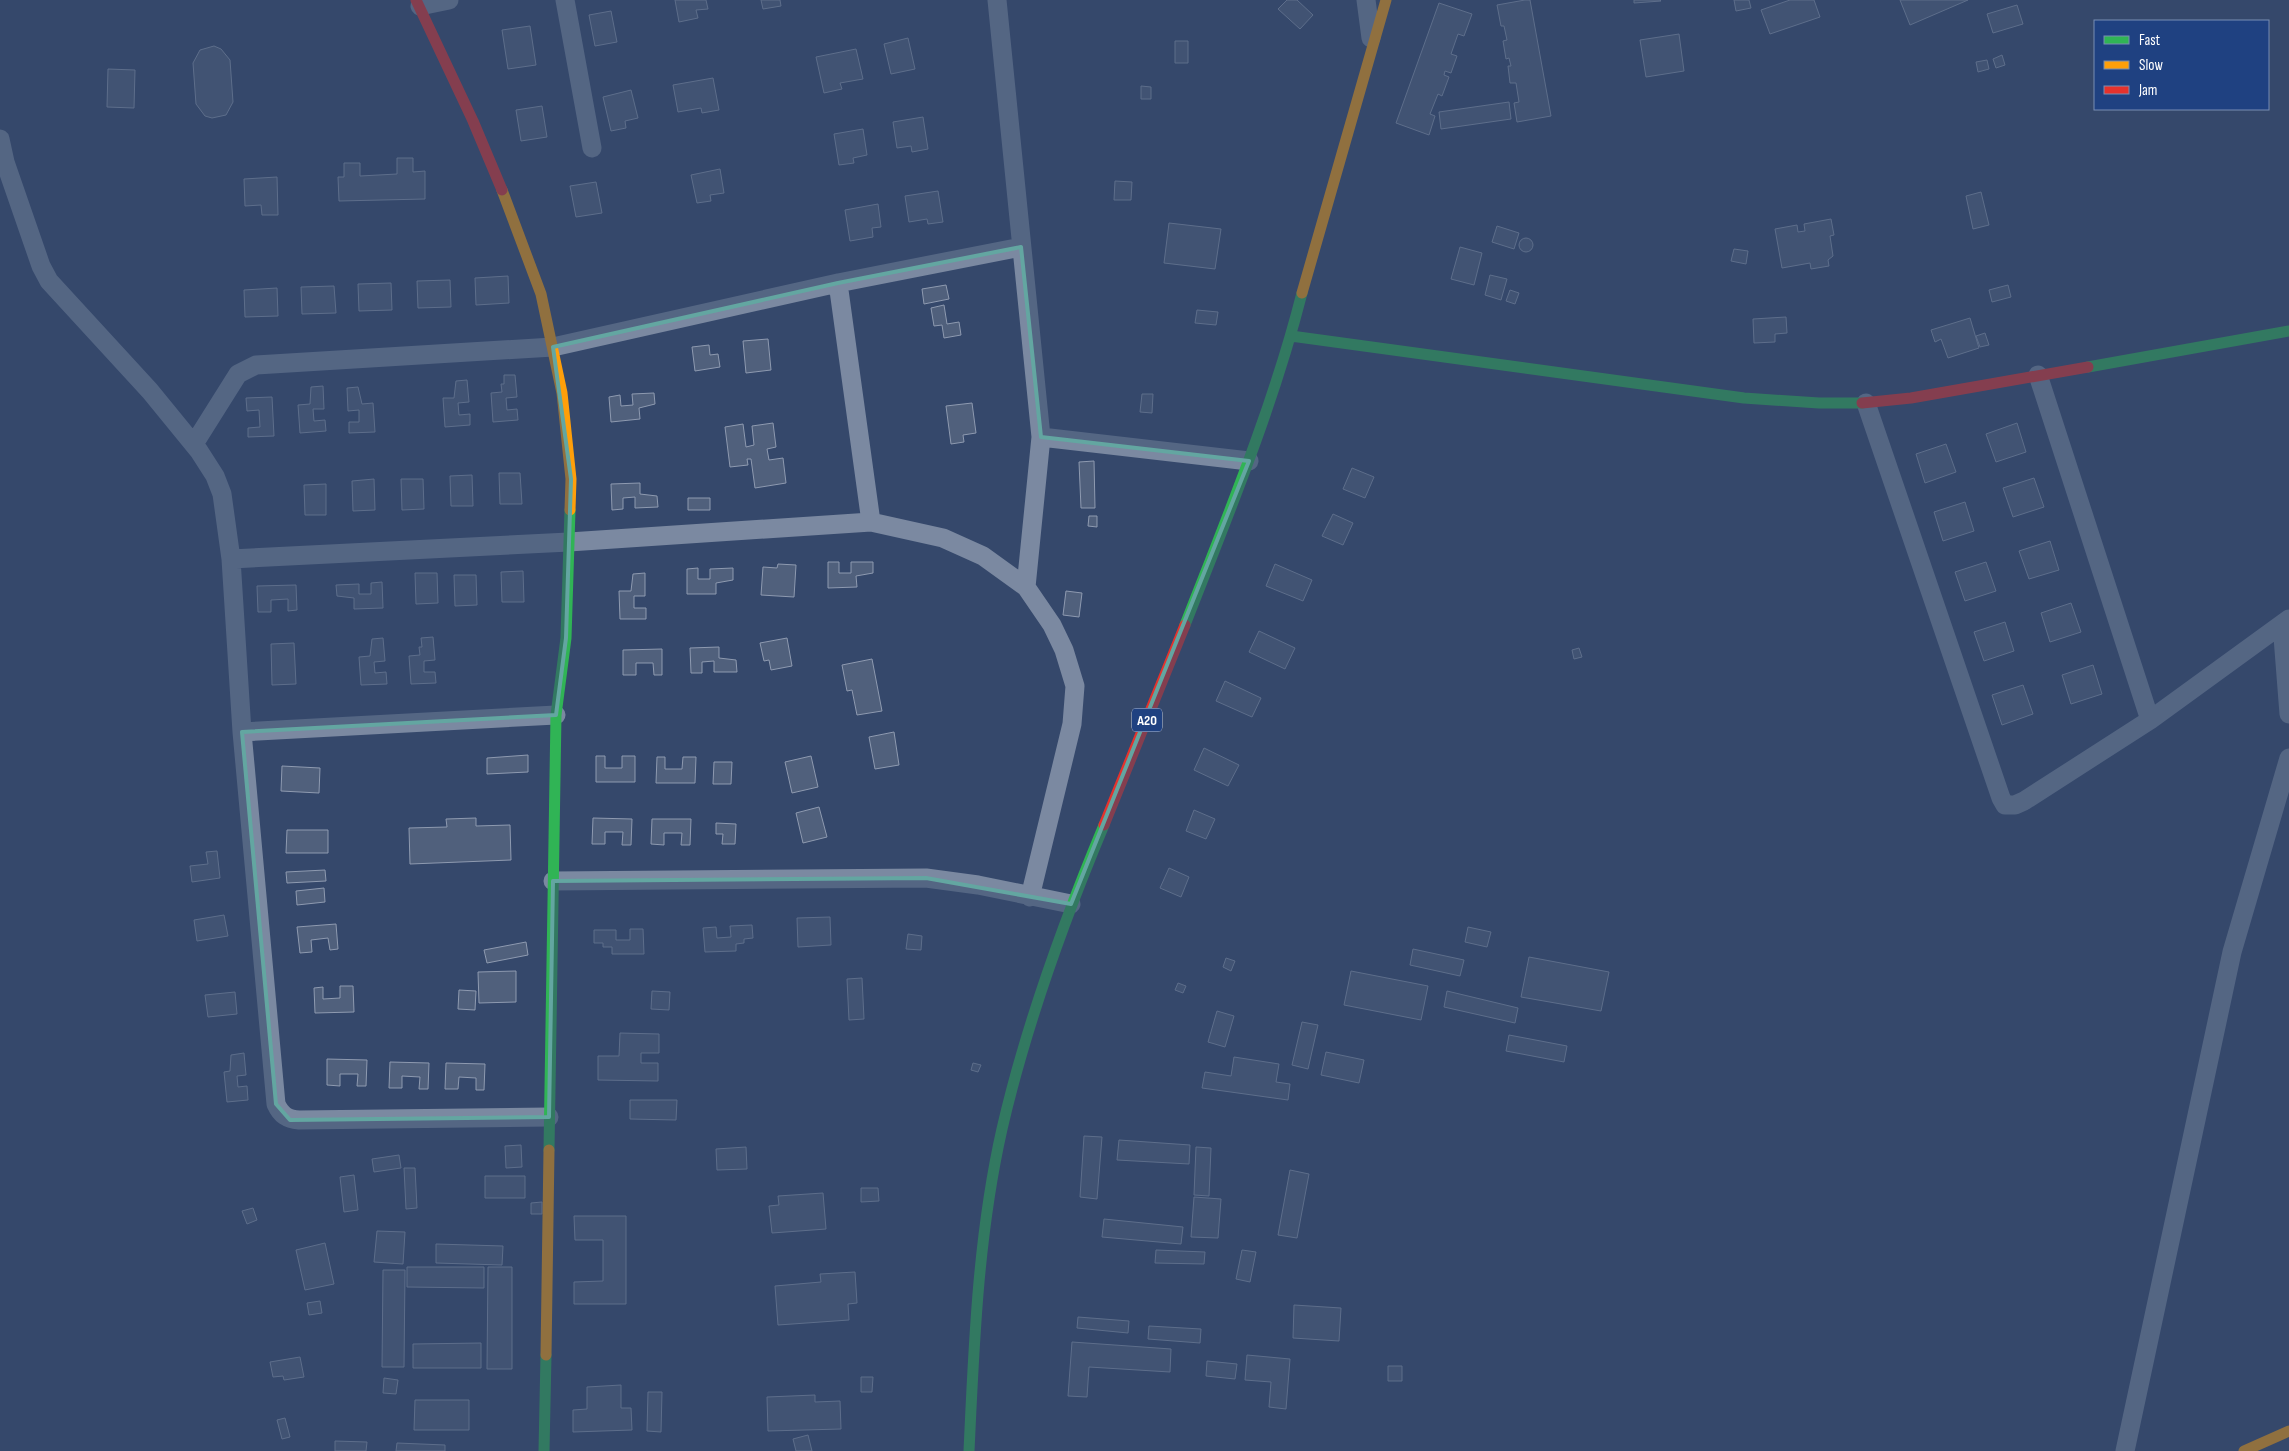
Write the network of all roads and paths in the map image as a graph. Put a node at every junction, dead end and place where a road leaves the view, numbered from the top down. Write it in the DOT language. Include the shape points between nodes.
graph roads {
  1 [pos="449,0"];
  2 [pos="564,0"];
  3 [pos="997,0"];
  4 [pos="1366,0"];
  5 [pos="1386,0"];
  6 [pos="418,3"];
  7 [pos="1372,49"];
  8 [pos="0,139"];
  9 [pos="592,148"];
  10 [pos="1021,247"];
  11 [pos="838,283"];
  12 [pos="2289,331"];
  13 [pos="1291,336"];
  14 [pos="553,347"];
  15 [pos="2038,375"];
  16 [pos="1866,403"];
  17 [pos="1041,437"];
  18 [pos="194,444"];
  19 [pos="1248,461"];
  20 [pos="871,522"];
  21 [pos="570,542"];
  22 [pos="232,559"];
  23 [pos="1026,588"];
  24 [pos="2285,621"];
  25 [pos="2289,714"];
  26 [pos="556,715"];
  27 [pos="2150,720"];
  28 [pos="242,732"];
  29 [pos="2289,758"];
  30 [pos="553,881"];
  31 [pos="1030,897"];
  32 [pos="1071,904"];
  33 [pos="549,1117"];
  34 [pos="2289,1432"];
  35 [pos="544,1451"];
  36 [pos="969,1451"];
  37 [pos="2125,1451"];
  38 [pos="2244,1451"];
  1 -- 6 [label="street"];
  2 -- 9 [label="street"];
  3 -- 10 [label="street"];
  4 -- 7 [label="street"];
  5 -- 7 [label="street, A20"];
  6 -- 14 [label="street" via="516,224 541,294"];
  7 -- 13 [label="street, A20"];
  8 -- 18 [label="street" via="5,162 49,281"];
  10 -- 11 [label="street"];
  10 -- 17 [label="street"];
  11 -- 14 [label="street"];
  11 -- 20 [label="street"];
  12 -- 15 [label="street"];
  13 -- 16 [label="street" via="1744,398"];
  13 -- 19 [label="street, A20"];
  14 -- 18 [label="street" via="256,365 238,374"];
  14 -- 21 [label="street" via="562,393 571,479"];
  15 -- 16 [label="street"];
  15 -- 27 [label="street"];
  16 -- 27 [label="street" via="2005,805 2024,801"];
  17 -- 19 [label="street"];
  17 -- 23 [label="street"];
  18 -- 22 [label="street" via="215,476 222,494"];
  19 -- 32 [label="street, A20" via="1165,676"];
  20 -- 21 [label="street"];
  20 -- 23 [label="street" via="943,538 982,556"];
  21 -- 22 [label="street"];
  21 -- 26 [label="street" via="566,638"];
  22 -- 28 [label="street"];
  23 -- 31 [label="street" via="1052,625 1075,686 1072,724"];
  24 -- 25 [label="street"];
  24 -- 27 [label="street"];
  26 -- 28 [label="street"];
  26 -- 30 [label="street"];
  28 -- 33 [label="street" via="279,1111 290,1120"];
  29 -- 37 [label="street" via="2232,952"];
  30 -- 31 [label="street" via="926,878"];
  30 -- 33 [label="street"];
  31 -- 32 [label="street"];
  32 -- 36 [label="street, A20" via="1020,1056 991,1184 975,1311"];
  33 -- 35 [label="street"];
  34 -- 38 [label="street"];
}
